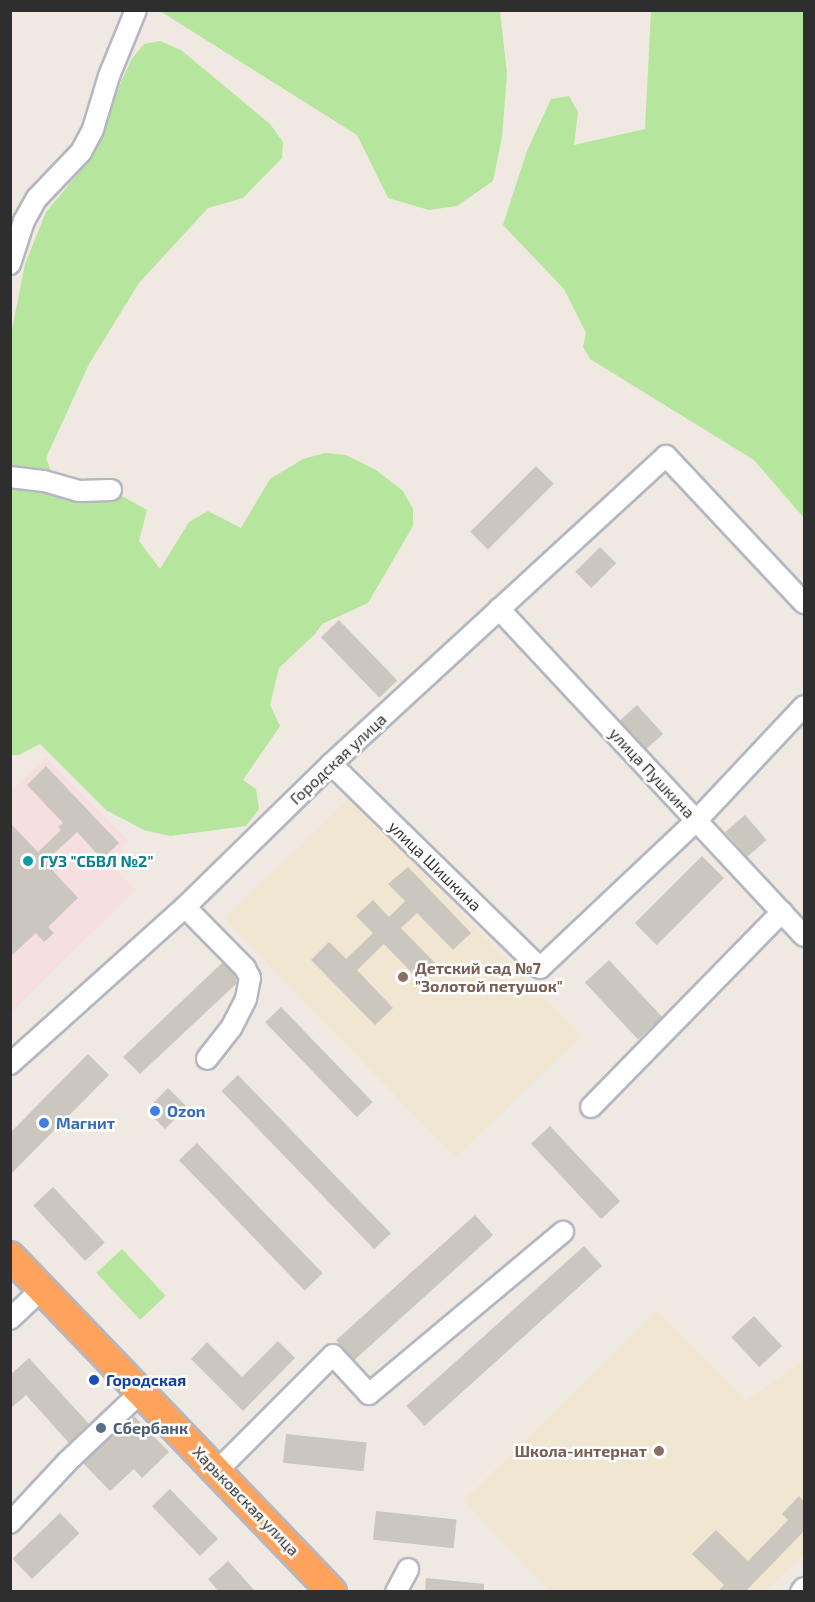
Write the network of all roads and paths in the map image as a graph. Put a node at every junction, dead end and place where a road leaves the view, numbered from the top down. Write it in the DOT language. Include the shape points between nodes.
graph roads {
  1 [pos="136,10"];
  2 [pos="10,264"];
  3 [pos="10,477"];
  4 [pos="111,489"];
  5 [pos="804,603"];
  6 [pos="499,609"];
  7 [pos="804,706"];
  8 [pos="331,764"];
  9 [pos="697,820"];
  10 [pos="185,907"];
  11 [pos="782,912"];
  12 [pos="804,936"];
  13 [pos="207,1059"];
  14 [pos="10,1064"];
  15 [pos="591,1107"];
  16 [pos="562,1232"];
  17 [pos="10,1256"];
  18 [pos="42,1289"];
  19 [pos="10,1319"];
  20 [pos="141,1392"];
  21 [pos="217,1471"];
  22 [pos="10,1523"];
  23 [pos="408,1569"];
  24 [pos="804,1588"];
  25 [pos="332,1592"];
  26 [pos="396,1592"];
  27 [pos="801,1592"];
  1 -- 2 [label="street" via="93,129 81,152 37,198 24,221"];
  3 -- 4 [label="street" via="79,491"];
  5 -- 6 [label="street, Городская улица" via="666,456"];
  6 -- 8 [label="street, Городская улица"];
  6 -- 9 [label="street, улица Пушкина"];
  7 -- 9 [label="street"];
  8 -- 9 [label="street, улица Шишкина" via="540,968"];
  8 -- 10 [label="street, Городская улица"];
  9 -- 11 [label="street, улица Пушкина"];
  10 -- 13 [label="street" via="246,968 250,978 246,999 231,1028"];
  10 -- 14 [label="street, Городская улица"];
  11 -- 12 [label="street, улица Пушкина"];
  11 -- 15 [label="street"];
  16 -- 21 [label="street" via="369,1394 333,1355"];
  17 -- 18 [label="highway, Харьковская улица"];
  18 -- 19 [label="street"];
  18 -- 20 [label="highway, Харьковская улица"];
  20 -- 21 [label="highway, Харьковская улица"];
  20 -- 22 [label="street"];
  21 -- 25 [label="highway, Харьковская улица"];
  23 -- 26 [label="street"];
  24 -- 27 [label="street"];
}
